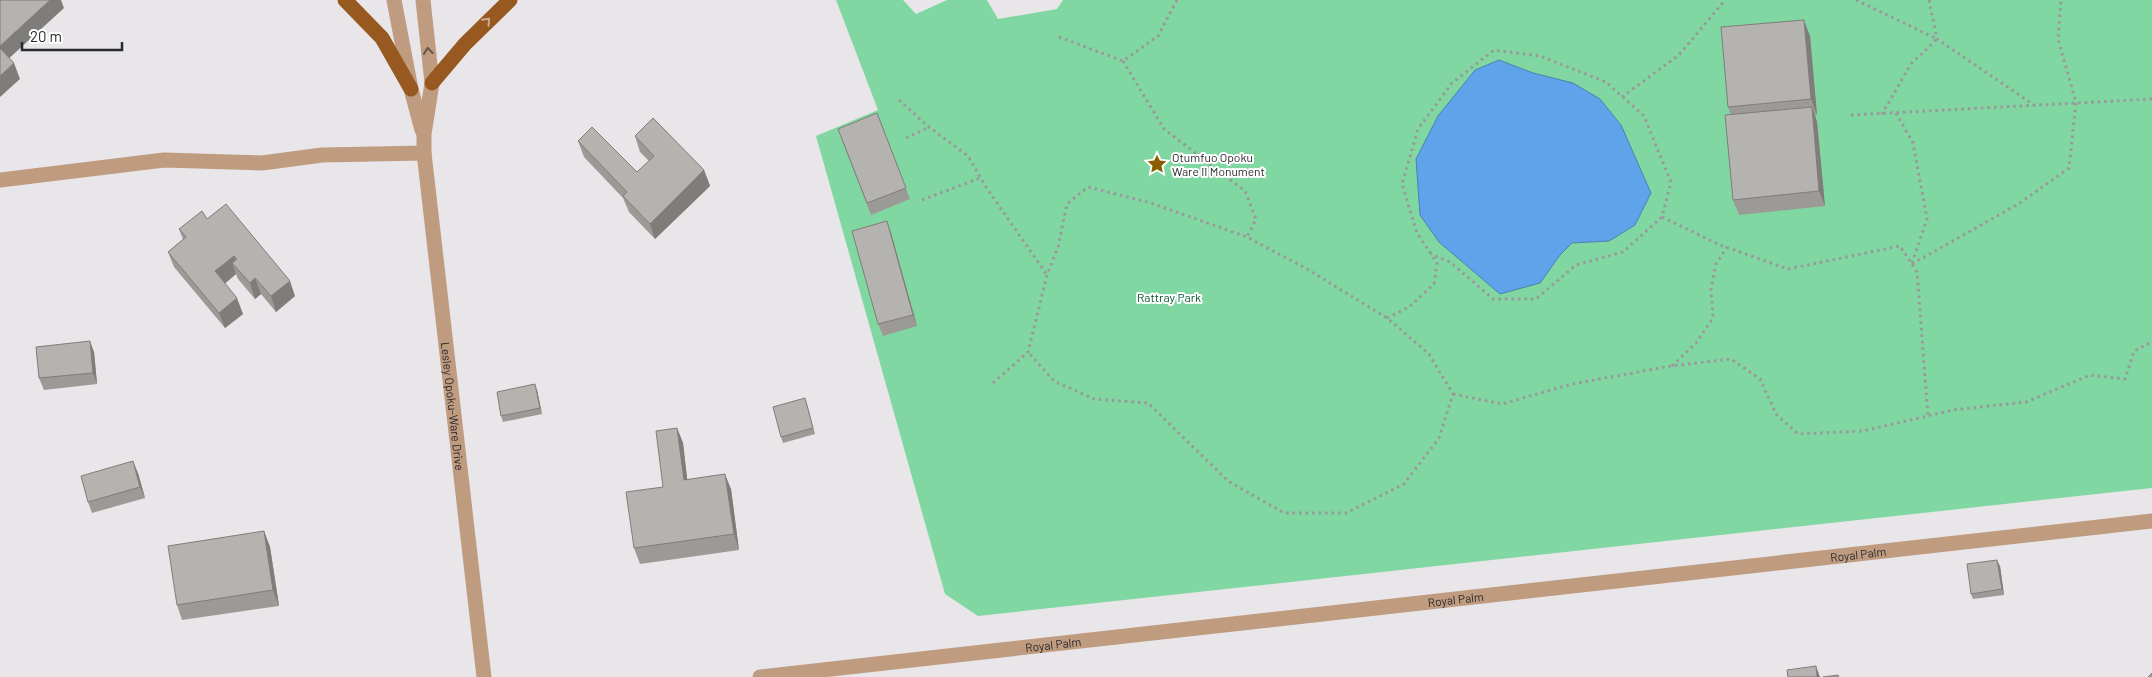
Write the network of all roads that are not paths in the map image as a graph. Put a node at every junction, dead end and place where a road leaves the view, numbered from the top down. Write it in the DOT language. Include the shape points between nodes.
graph roads {
  1 [pos="345,0"];
  2 [pos="394,0"];
  3 [pos="423,0"];
  4 [pos="510,0"];
  5 [pos="432,83"];
  6 [pos="411,89"];
  7 [pos="424,134"];
  8 [pos="424,153"];
  9 [pos="0,180"];
  10 [pos="2152,521"];
  11 [pos="484,677"];
  12 [pos="760,677"];
  1 -- 6 [label="main road" via="382,38"];
  2 -- 6 [label="street, Lesley Opoku-Ware Drive"];
  5 -- 3 [label="street, Lesley Opoku-Ware Drive, one-way"];
  5 -- 4 [label="main road, one-way" via="470,38"];
  5 -- 7 [label="street, Lesley Opoku-Ware Drive"];
  6 -- 7 [label="street, Lesley Opoku-Ware Drive"];
  7 -- 8 [label="street, Lesley Opoku-Ware Drive"];
  8 -- 9 [label="street" via="322,155 262,163 164,160"];
  8 -- 11 [label="street, Lesley Opoku-Ware Drive"];
  10 -- 12 [label="street, Royal Palm"];
}
